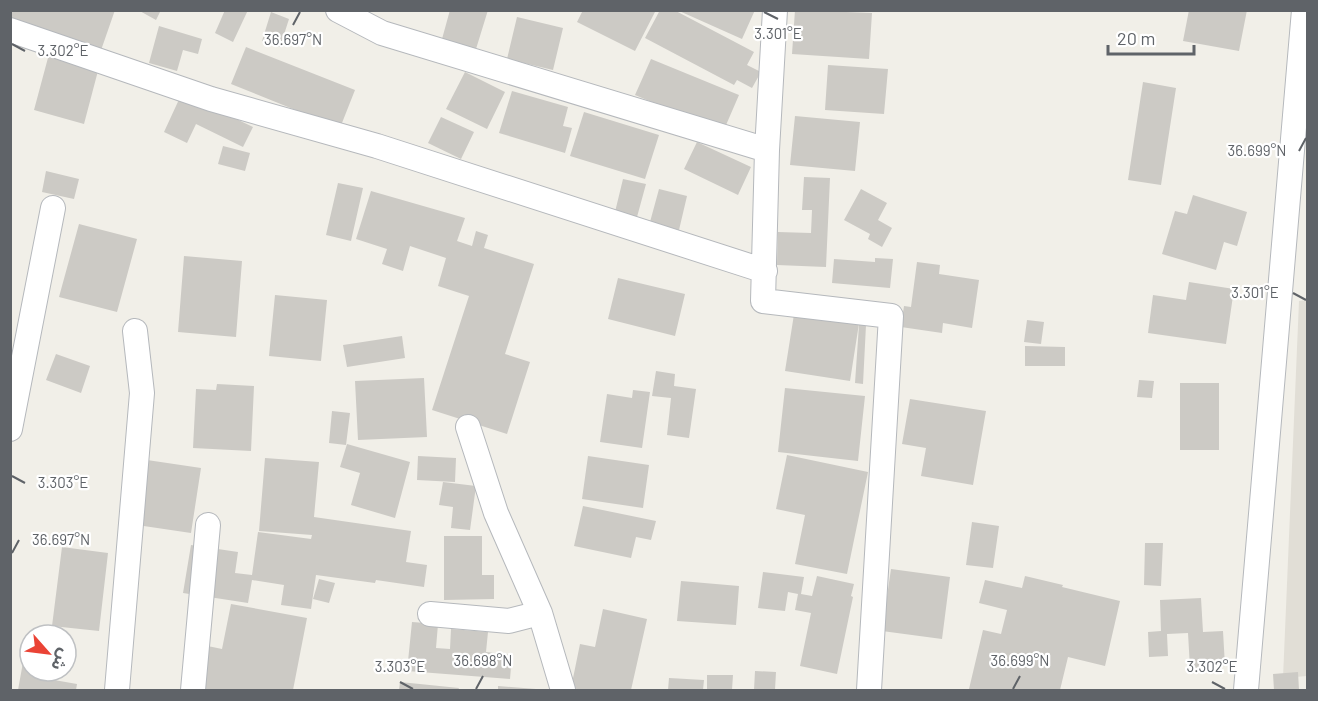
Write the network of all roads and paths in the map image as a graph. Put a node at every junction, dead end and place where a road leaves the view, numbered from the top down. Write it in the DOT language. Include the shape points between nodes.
graph roads {
  1 [pos="338,10"];
  2 [pos="776,10"];
  3 [pos="1304,10"];
  4 [pos="10,30"];
  5 [pos="767,150"];
  6 [pos="53,208"];
  7 [pos="765,270"];
  8 [pos="135,331"];
  9 [pos="468,427"];
  10 [pos="10,429"];
  11 [pos="208,525"];
  12 [pos="540,612"];
  13 [pos="430,614"];
  14 [pos="117,690"];
  15 [pos="193,690"];
  16 [pos="563,690"];
  17 [pos="870,690"];
  18 [pos="1246,690"];
  1 -- 5 [label="street" via="382,33"];
  2 -- 5 [label="street"];
  3 -- 18 [label="street"];
  4 -- 7 [label="street" via="211,99 377,146"];
  5 -- 7 [label="street"];
  6 -- 10 [label="street"];
  7 -- 17 [label="street" via="763,301 891,316"];
  8 -- 14 [label="street" via="142,393"];
  9 -- 12 [label="street" via="496,513"];
  11 -- 15 [label="street"];
  12 -- 13 [label="street" via="509,621"];
  12 -- 16 [label="street"];
}
